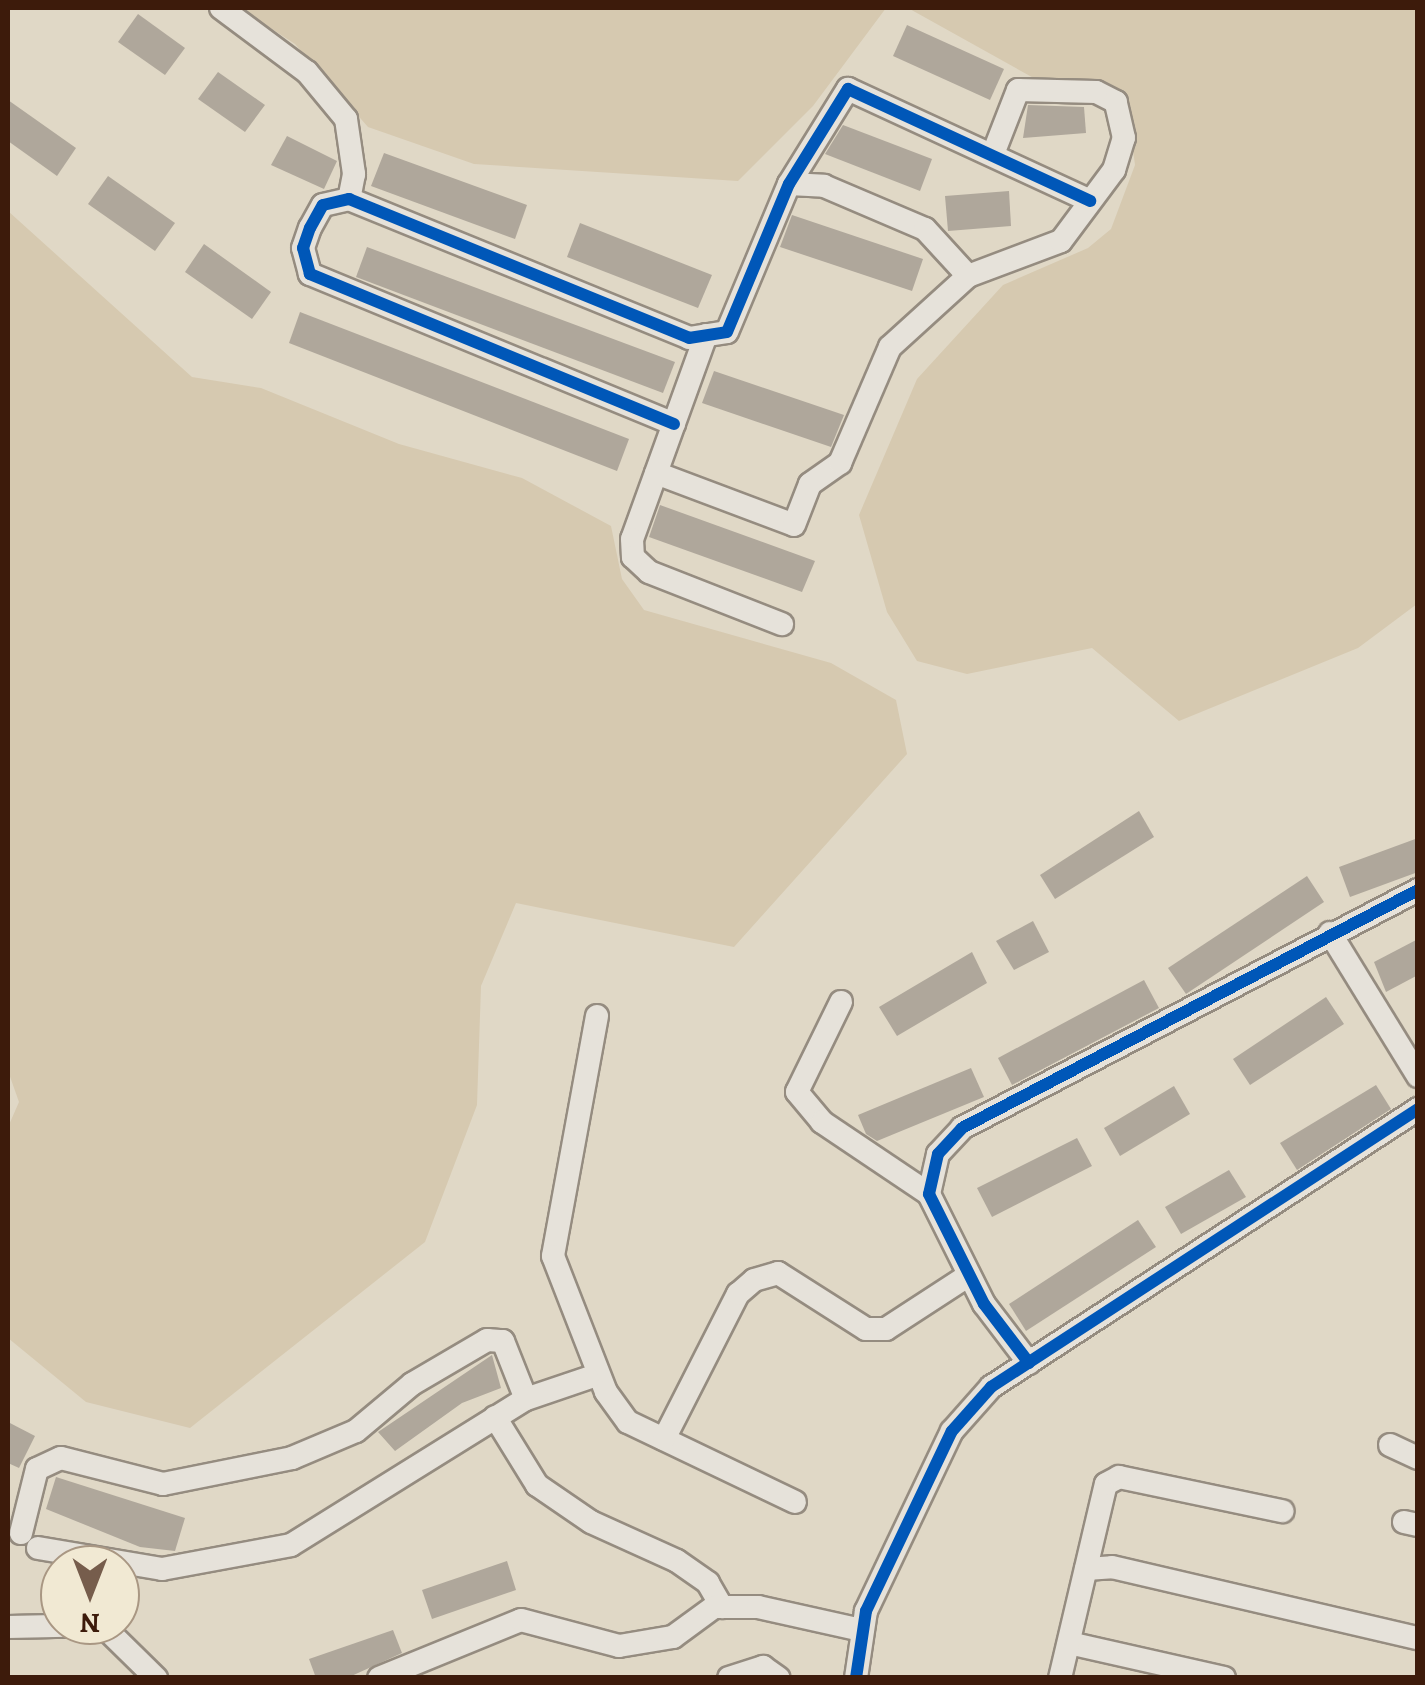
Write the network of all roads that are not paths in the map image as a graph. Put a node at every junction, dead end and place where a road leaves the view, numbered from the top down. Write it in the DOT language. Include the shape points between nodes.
graph roads {
  1 [pos="221,8"];
  2 [pos="993,154"];
  3 [pos="789,184"];
  4 [pos="349,199"];
  5 [pos="1090,201"];
  6 [pos="968,276"];
  7 [pos="706,336"];
  8 [pos="674,424"];
  9 [pos="656,473"];
  10 [pos="782,624"];
  11 [pos="1418,890"];
  12 [pos="1330,933"];
  13 [pos="841,1002"];
  14 [pos="597,1016"];
  15 [pos="1418,1076"];
  16 [pos="1418,1109"];
  17 [pos="930,1194"];
  18 [pos="970,1275"];
  19 [pos="1029,1362"];
  20 [pos="588,1378"];
  21 [pos="526,1399"];
  22 [pos="495,1417"];
  23 [pos="664,1439"];
  24 [pos="1390,1446"];
  25 [pos="1418,1458"];
  26 [pos="795,1502"];
  27 [pos="1282,1511"];
  28 [pos="22,1535"];
  29 [pos="40,1553"];
  30 [pos="1086,1569"];
  31 [pos="722,1606"];
  32 [pos="40,1626"];
  33 [pos="8,1627"];
  34 [pos="862,1630"];
  35 [pos="1418,1638"];
  36 [pos="1068,1643"];
  37 [pos="122,1645"];
  38 [pos="1211,1676"];
  39 [pos="156,1678"];
  40 [pos="380,1678"];
  41 [pos="728,1678"];
  42 [pos="779,1678"];
  43 [pos="856,1678"];
  44 [pos="1060,1678"];
  1 -- 4 [label="street" via="307,72 346,118 354,174"];
  2 -- 3 [label="street" via="848,90"];
  2 -- 5 [label="street"];
  2 -- 5 [label="street" via="1018,90 1096,92 1116,102 1124,138 1114,170"];
  3 -- 6 [label="street" via="824,186 925,229"];
  3 -- 7 [label="street" via="727,332"];
  4 -- 7 [label="street" via="689,338"];
  4 -- 8 [label="street" via="323,205 310,228 310,274"];
  5 -- 6 [label="street" via="1061,242"];
  6 -- 9 [label="street" via="890,347 840,462 810,484 794,524"];
  7 -- 8 [label="street"];
  8 -- 9 [label="street"];
  9 -- 10 [label="street" via="632,539 633,557 649,572"];
  11 -- 12 [label="street"];
  12 -- 15 [label="street"];
  12 -- 17 [label="street" via="962,1128 938,1154"];
  13 -- 17 [label="street" via="797,1092 822,1122"];
  14 -- 23 [label="street" via="553,1256 606,1392 628,1422"];
  16 -- 19 [label="street"];
  17 -- 18 [label="street"];
  18 -- 19 [label="street"];
  18 -- 23 [label="street" via="886,1328 866,1329 778,1273 754,1280 738,1294"];
  19 -- 34 [label="street" via="991,1387 952,1432"];
  20 -- 21 [label="street"];
  21 -- 22 [label="street"];
  21 -- 28 [label="street" via="503,1341 487,1340 412,1384 356,1431 292,1458 163,1484 61,1458 37,1469"];
  22 -- 28 [label="street" via="291,1545 162,1569"];
  22 -- 31 [label="street" via="536,1485 592,1522 677,1561 708,1583"];
  23 -- 26 [label="street"];
  24 -- 25 [label="street"];
  27 -- 30 [label="street" via="1120,1477 1106,1484"];
  28 -- 29 [label="street"];
  30 -- 35 [label="street" via="1112,1567"];
  30 -- 36 [label="street"];
  31 -- 34 [label="street" via="758,1606"];
  31 -- 40 [label="street" via="673,1637 619,1646 521,1620"];
  32 -- 33 [label="street"];
  34 -- 43 [label="street"];
  36 -- 38 [label="street"];
  36 -- 44 [label="street"];
  37 -- 39 [label="street"];
  41 -- 42 [label="street" via="763,1667"];
}
